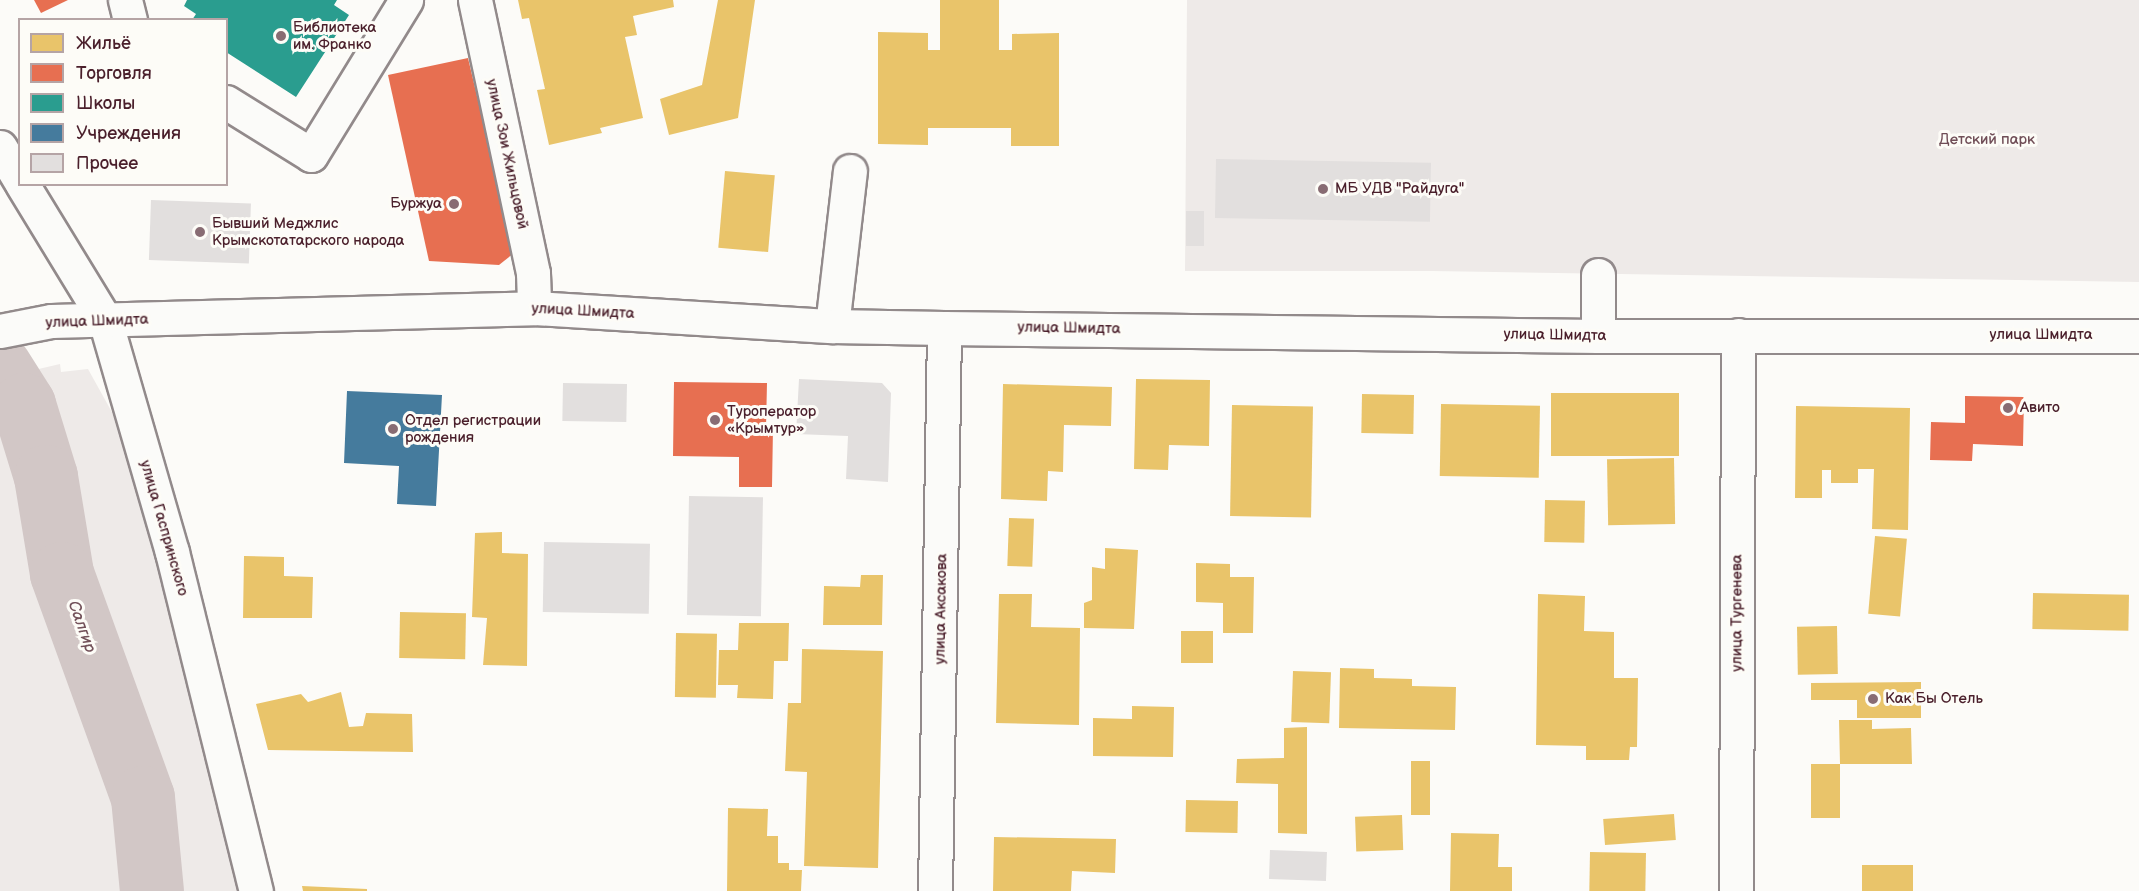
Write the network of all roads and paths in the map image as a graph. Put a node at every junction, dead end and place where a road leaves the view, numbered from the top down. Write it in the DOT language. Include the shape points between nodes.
graph roads {
  1 [pos="125,0"];
  2 [pos="406,0"];
  3 [pos="475,0"];
  4 [pos="130,18"];
  5 [pos="228,103"];
  6 [pos="0,147"];
  7 [pos="850,171"];
  8 [pos="18,177"];
  9 [pos="23,186"];
  10 [pos="1598,275"];
  11 [pos="534,308"];
  12 [pos="105,320"];
  13 [pos="832,326"];
  14 [pos="944,328"];
  15 [pos="0,332"];
  16 [pos="1738,335"];
  17 [pos="1598,336"];
  18 [pos="2139,336"];
  19 [pos="256,891"];
  20 [pos="935,891"];
  21 [pos="1736,891"];
  1 -- 4 [label="street"];
  2 -- 5 [label="street" via="311,154"];
  3 -- 11 [label="street, улица Зои Жильцовой" via="532,273"];
  6 -- 8 [label="street"];
  7 -- 13 [label="street"];
  9 -- 12 [label="street, улица Гаспринского"];
  10 -- 17 [label="street"];
  11 -- 12 [label="street, улица Шмидта"];
  11 -- 13 [label="street, улица Шмидта"];
  12 -- 15 [label="street, улица Шмидта" via="51,321"];
  12 -- 19 [label="street, улица Гаспринского" via="172,552"];
  13 -- 14 [label="street, улица Шмидта"];
  14 -- 17 [label="street, улица Шмидта"];
  14 -- 20 [label="street, улица Аксакова"];
  16 -- 17 [label="street, улица Шмидта"];
  16 -- 18 [label="street, улица Шмидта"];
  16 -- 21 [label="street, улица Тургенева"];
}
